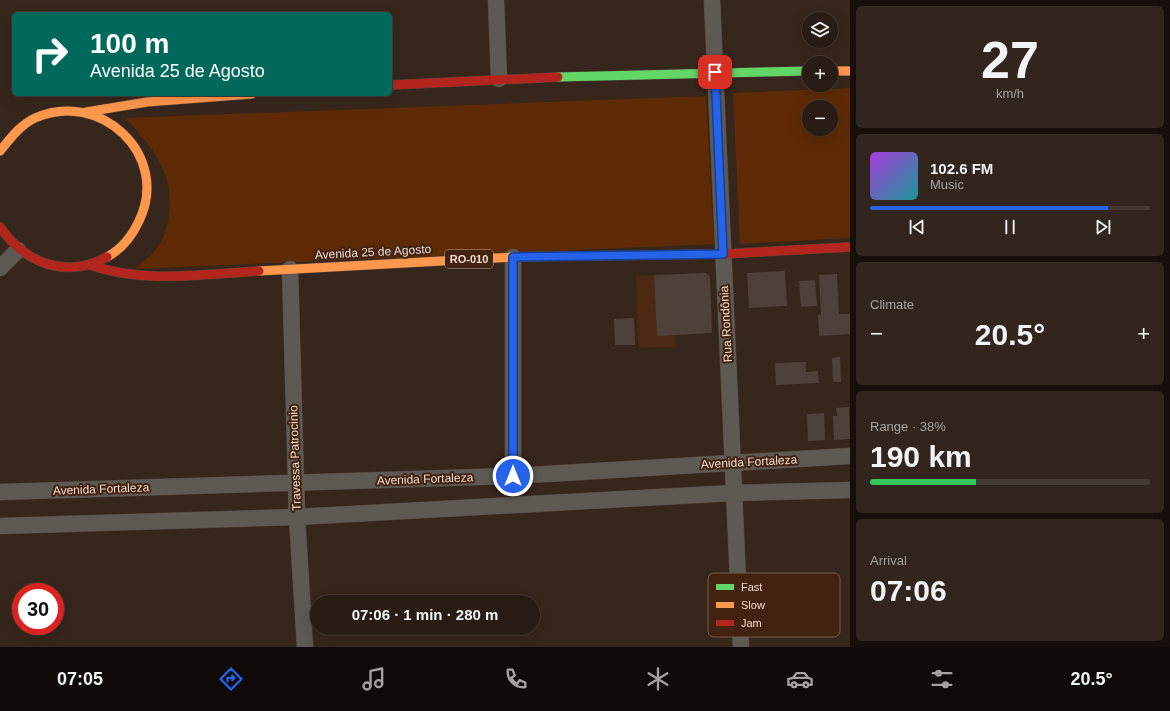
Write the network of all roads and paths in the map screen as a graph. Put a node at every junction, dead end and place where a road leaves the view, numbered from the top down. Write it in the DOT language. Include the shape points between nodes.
graph roads {
  1 [pos="496,0"];
  2 [pos="712,0"];
  3 [pos="802,71"];
  4 [pos="838,71"];
  5 [pos="850,71"];
  6 [pos="715,72"];
  7 [pos="499,78"];
  8 [pos="392,85"];
  9 [pos="221,96"];
  10 [pos="86,112"];
  11 [pos="0,151"];
  12 [pos="0,227"];
  13 [pos="9,243"];
  14 [pos="850,247"];
  15 [pos="723,254"];
  16 [pos="513,257"];
  17 [pos="90,265"];
  18 [pos="0,268"];
  19 [pos="290,269"];
  20 [pos="850,456"];
  21 [pos="733,463"];
  22 [pos="513,476"];
  23 [pos="296,482"];
  24 [pos="850,490"];
  25 [pos="0,492"];
  26 [pos="733,493"];
  27 [pos="297,517"];
  28 [pos="0,526"];
  29 [pos="737,573"];
  30 [pos="740,637"];
  31 [pos="305,647"];
  32 [pos="741,647"];
  1 -- 7 [label="street"];
  2 -- 6 [label="street, Rua Rondônia"];
  3 -- 6 [label="main road"];
  4 -- 5 [label="main road"];
  6 -- 7 [label="main road"];
  6 -- 15 [label="street, Rua Rondônia"];
  7 -- 8 [label="main road"];
  9 -- 10 [label="main road" via="145,101"];
  10 -- 11 [label="main road" via="60,111 35,118 14,132"];
  10 -- 17 [label="main road" via="110,122 130,139 143,162 148,187 144,213 132,236 114,254"];
  12 -- 13 [label="main road"];
  13 -- 17 [label="main road" via="40,262 65,268"];
  13 -- 18 [label="street"];
  14 -- 15 [label="main road, Avenida 25 de Agosto / RO-010"];
  15 -- 16 [label="main road, Avenida 25 de Agosto / RO-010"];
  15 -- 21 [label="street, Rua Rondônia"];
  16 -- 19 [label="main road, Avenida 25 de Agosto / RO-010"];
  16 -- 22 [label="street"];
  17 -- 19 [label="main road, Avenida 25 de Agosto / RO-010" via="114,274 137,276"];
  19 -- 23 [label="street, Travessa Patrocinio"];
  20 -- 21 [label="street, Avenida Fortaleza"];
  21 -- 22 [label="street, Avenida Fortaleza"];
  21 -- 26 [label="street, Rua Rondônia"];
  22 -- 23 [label="street, Avenida Fortaleza"];
  23 -- 25 [label="street, Avenida Fortaleza"];
  23 -- 27 [label="street, Travessa Patrocinio"];
  24 -- 26 [label="street"];
  26 -- 27 [label="street"];
  26 -- 29 [label="street, Rua Rondônia"];
  27 -- 28 [label="street"];
  27 -- 31 [label="street, Travessa Patrocinio"];
  30 -- 32 [label="street, Rua Rondônia"];
}
